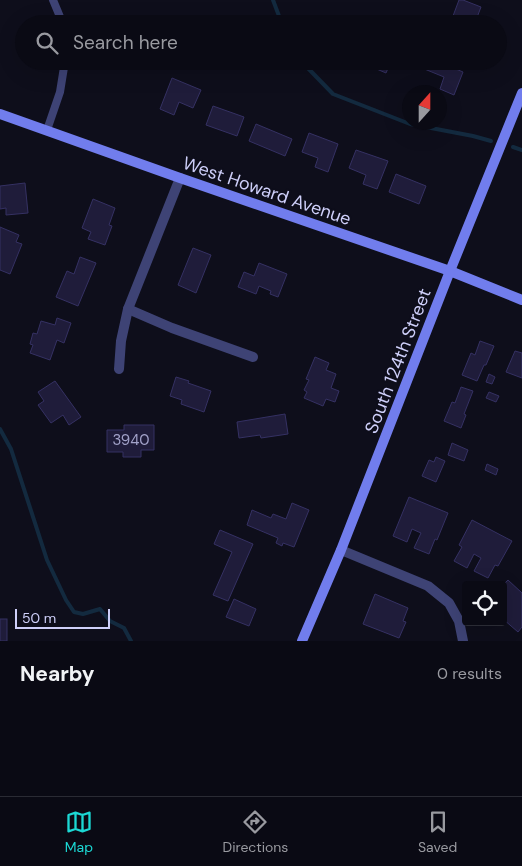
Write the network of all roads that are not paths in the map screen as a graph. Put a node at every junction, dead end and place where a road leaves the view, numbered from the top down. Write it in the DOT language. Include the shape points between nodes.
graph roads {
  1 [pos="53,0"];
  2 [pos="59,15"];
  3 [pos="64,70"];
  4 [pos="522,93"];
  5 [pos="0,114"];
  6 [pos="47,130"];
  7 [pos="180,178"];
  8 [pos="450,271"];
  9 [pos="522,300"];
  10 [pos="128,309"];
  11 [pos="253,357"];
  12 [pos="119,370"];
  13 [pos="340,550"];
  14 [pos="302,641"];
  15 [pos="463,641"];
  1 -- 2 [label="lane"];
  3 -- 6 [label="lane"];
  4 -- 8 [label="street, South 124th Street"];
  5 -- 6 [label="street, West Howard Avenue"];
  6 -- 7 [label="street, West Howard Avenue"];
  7 -- 8 [label="street, West Howard Avenue"];
  7 -- 10 [label="street"];
  8 -- 9 [label="street, West Howard Avenue"];
  8 -- 13 [label="street, South 124th Street"];
  10 -- 11 [label="street"];
  10 -- 12 [label="street"];
  13 -- 14 [label="street, South 124th Street"];
  13 -- 15 [label="street" via="428,586 449,603 459,622"];
}
